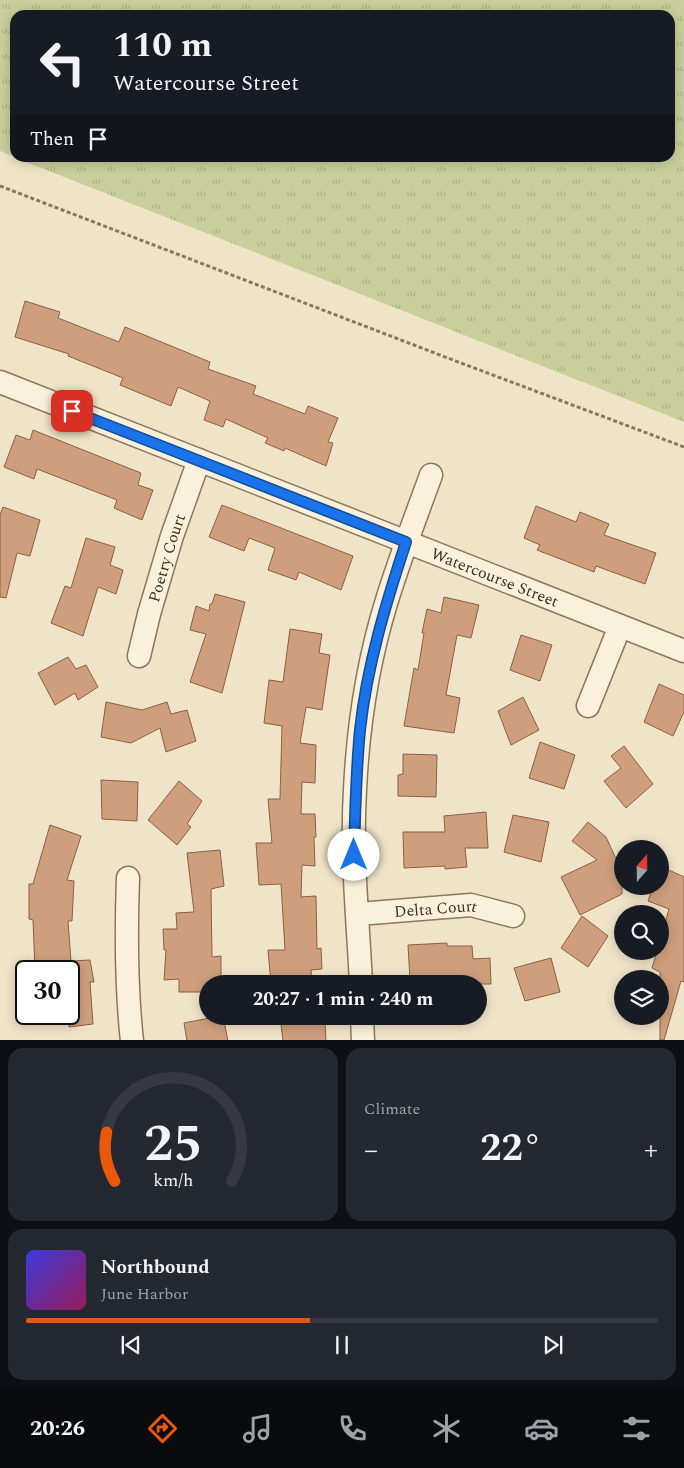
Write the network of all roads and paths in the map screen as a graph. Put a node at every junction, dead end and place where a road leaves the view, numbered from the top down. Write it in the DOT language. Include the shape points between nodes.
graph roads {
  1 [pos="0,186"];
  2 [pos="0,382"];
  3 [pos="684,447"];
  4 [pos="199,460"];
  5 [pos="431,475"];
  6 [pos="406,542"];
  7 [pos="620,626"];
  8 [pos="684,651"];
  9 [pos="139,656"];
  10 [pos="588,706"];
  11 [pos="128,878"];
  12 [pos="358,914"];
  13 [pos="513,916"];
  14 [pos="361,975"];
  15 [pos="362,1025"];
  16 [pos="132,1040"];
  17 [pos="363,1040"];
  1 -- 3 [label="path"];
  2 -- 4 [label="street, Watercourse Street"];
  4 -- 6 [label="street, Watercourse Street"];
  4 -- 9 [label="street, Poetry Court" via="172,536"];
  5 -- 6 [label="street"];
  6 -- 7 [label="street, Watercourse Street"];
  6 -- 12 [label="street" via="386,602 360,729 354,855"];
  7 -- 8 [label="street, Watercourse Street"];
  7 -- 10 [label="street"];
  11 -- 16 [label="street" via="126,945"];
  12 -- 13 [label="street, Delta Court" via="471,905"];
  12 -- 14 [label="street"];
  15 -- 17 [label="street"];
}
